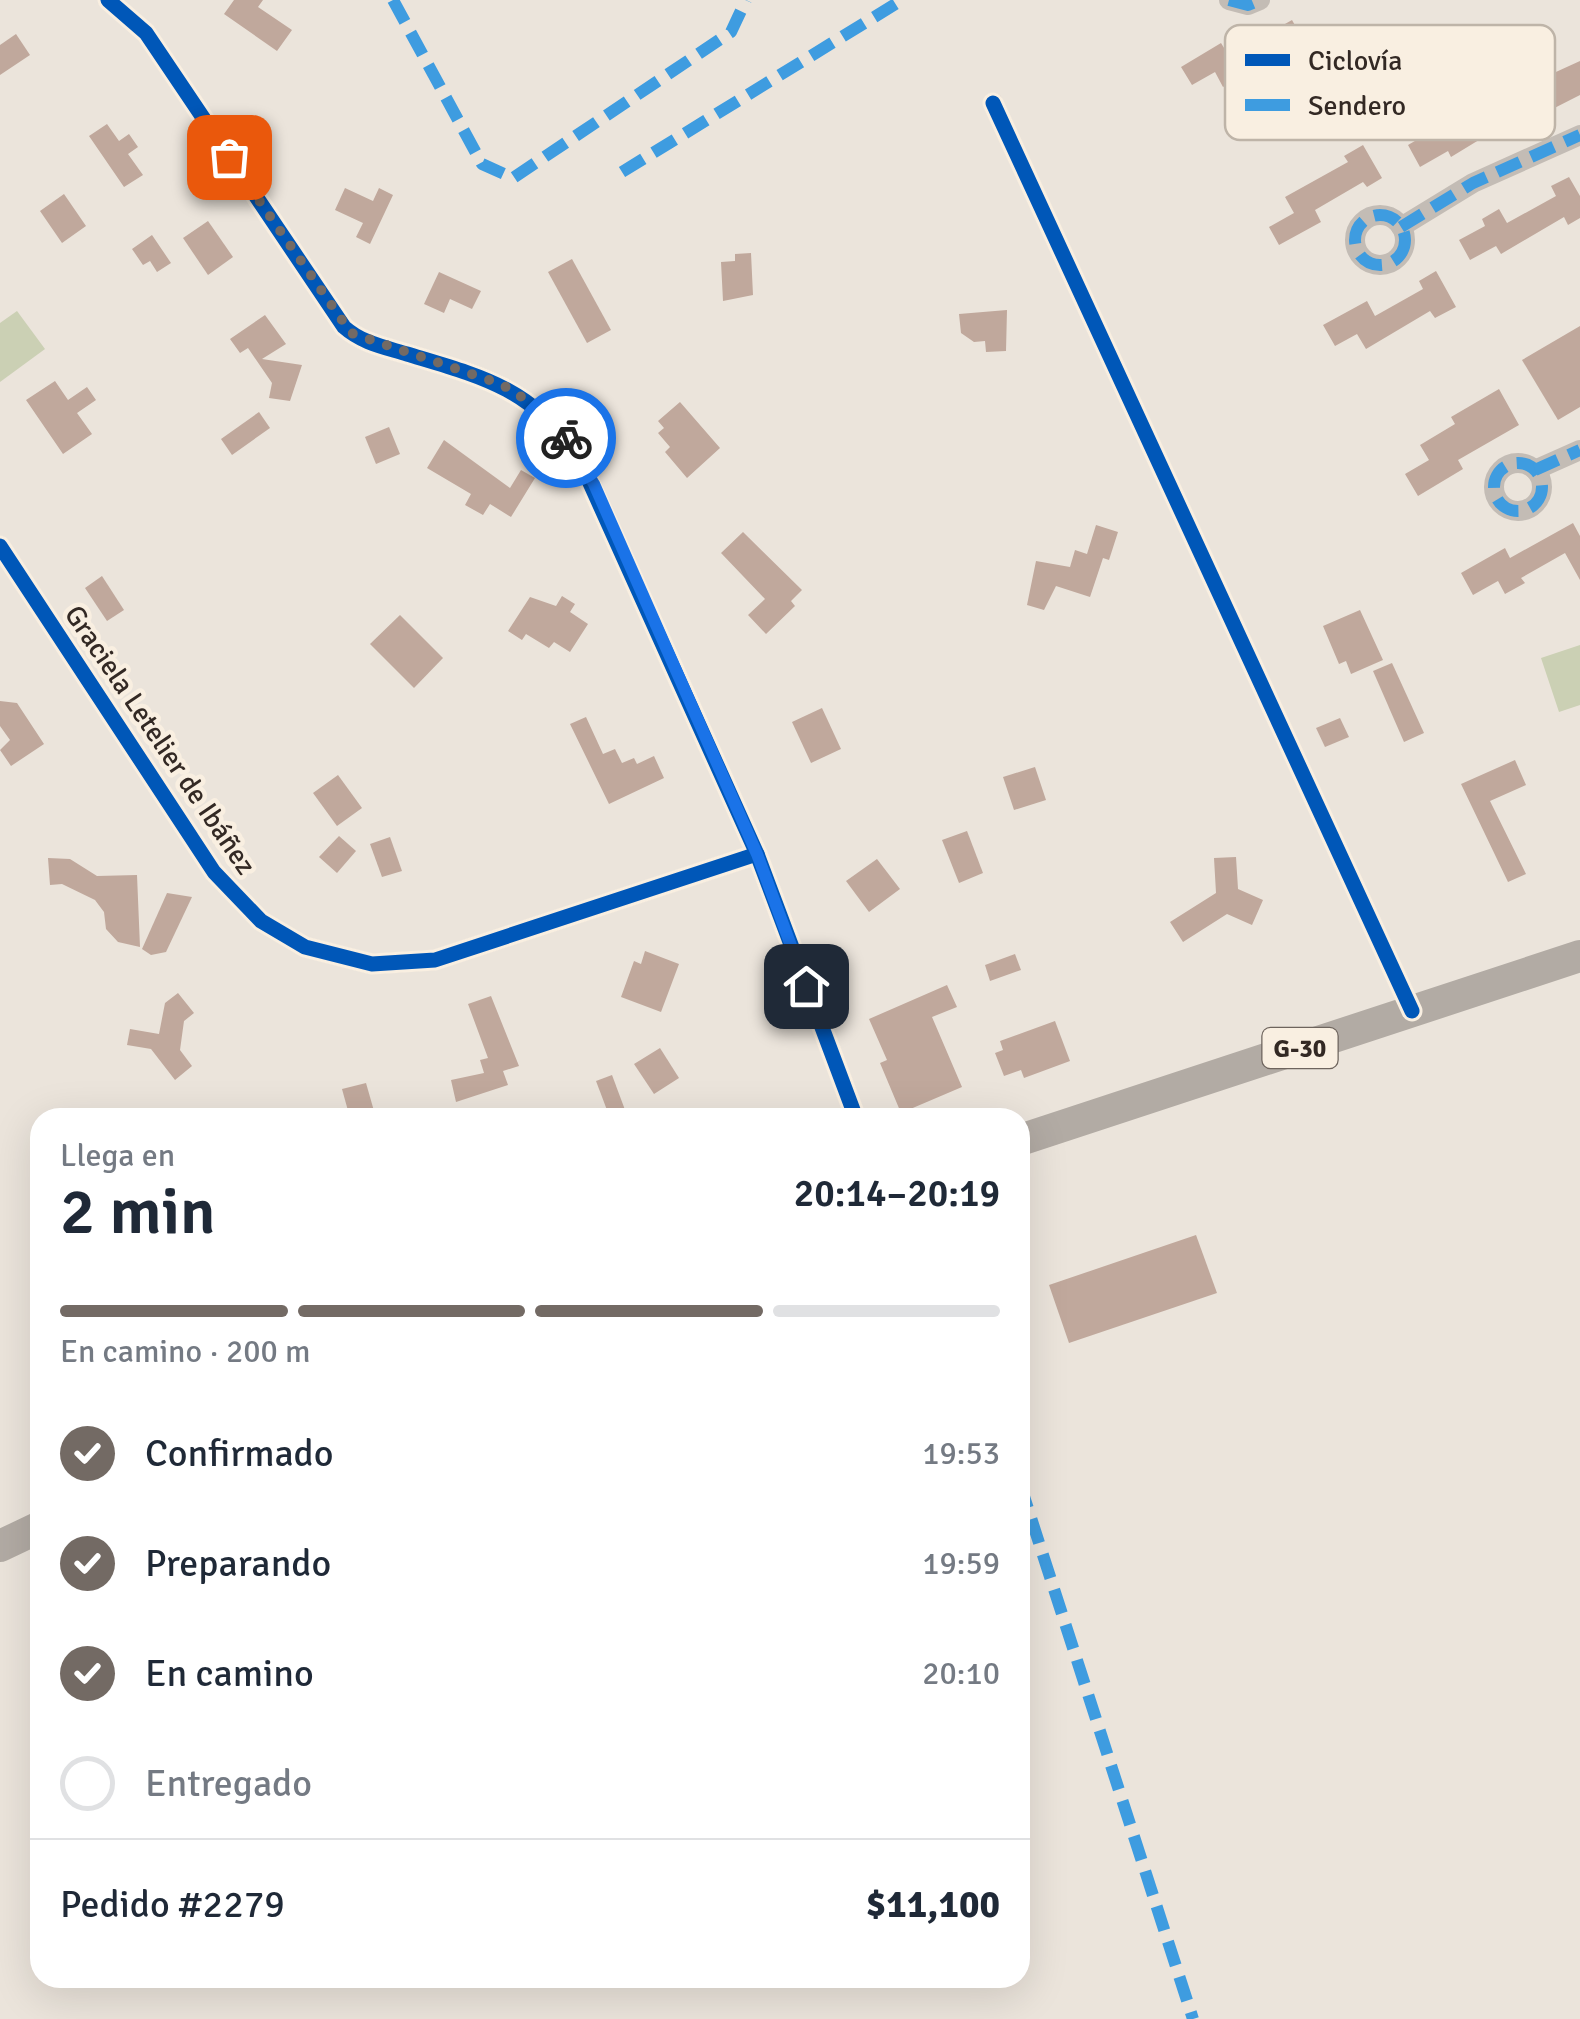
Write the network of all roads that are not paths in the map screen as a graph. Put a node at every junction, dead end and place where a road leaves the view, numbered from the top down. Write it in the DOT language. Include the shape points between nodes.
graph roads {
  1 [pos="108,0"];
  2 [pos="1229,0"];
  3 [pos="1260,0"];
  4 [pos="993,103"];
  5 [pos="1580,135"];
  6 [pos="1401,227"];
  7 [pos="1580,450"];
  8 [pos="1535,470"];
  9 [pos="0,546"];
  10 [pos="757,854"];
  11 [pos="1580,956"];
  12 [pos="1412,1011"];
  13 [pos="852,1108"];
  14 [pos="1030,1137"];
  15 [pos="30,1532"];
  16 [pos="0,1546"];
  1 -- 10 [label="street" via="146,33 344,327 370,343 501,384 563,434 594,484"];
  2 -- 3 [label="street"];
  4 -- 12 [label="street"];
  5 -- 6 [label="street" via="1473,183"];
  7 -- 8 [label="street"];
  9 -- 10 [label="street, Graciela Letelier de Ibáñez" via="214,872 262,921 305,947 372,964 434,960"];
  10 -- 13 [label="street"];
  11 -- 12 [label="main road, G-30"];
  12 -- 14 [label="main road, G-30"];
  15 -- 16 [label="main road"];
}
